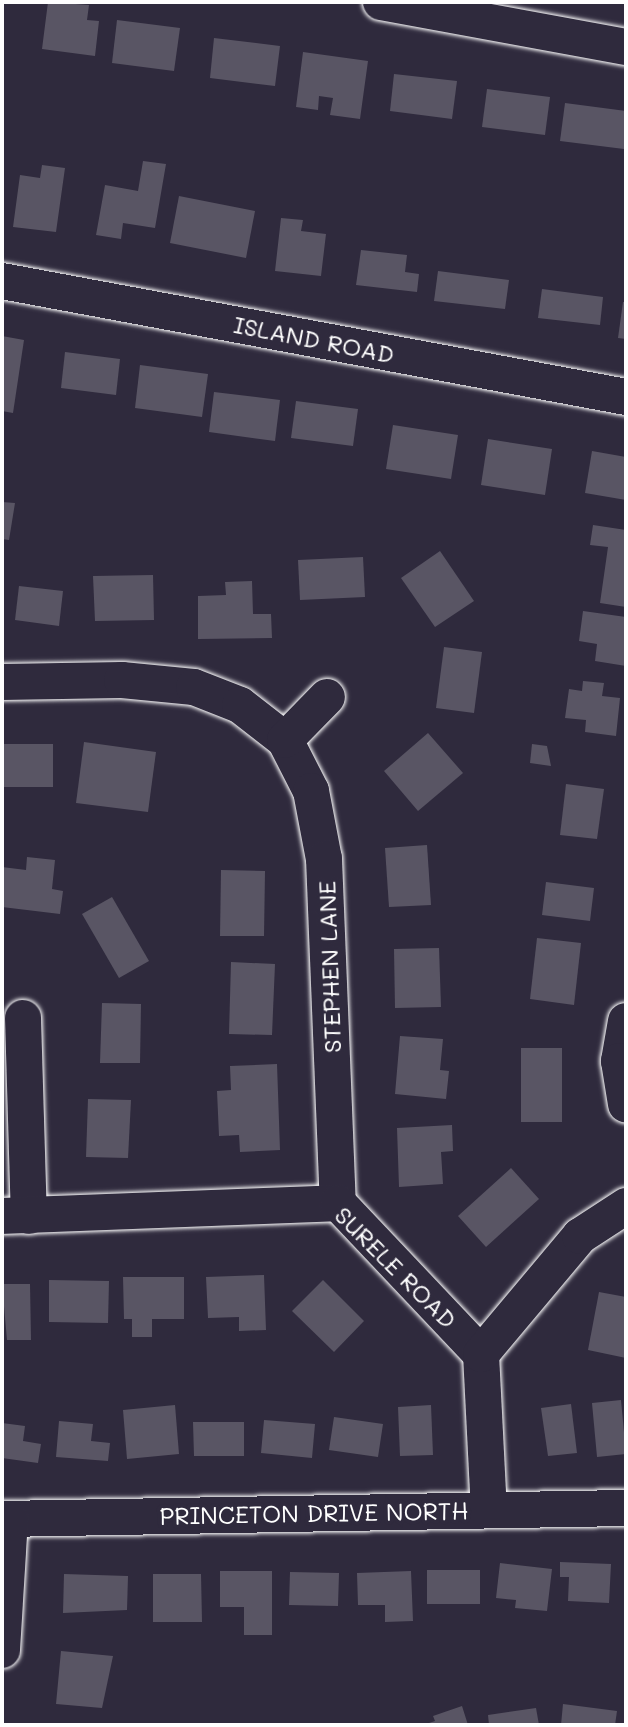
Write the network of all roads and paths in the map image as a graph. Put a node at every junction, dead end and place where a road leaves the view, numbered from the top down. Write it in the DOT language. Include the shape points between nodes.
graph roads {
  1 [pos="381,2"];
  2 [pos="626,47"];
  3 [pos="2,281"];
  4 [pos="626,397"];
  5 [pos="2,682"];
  6 [pos="327,697"];
  7 [pos="285,740"];
  8 [pos="23,1018"];
  9 [pos="626,1021"];
  10 [pos="626,1104"];
  11 [pos="338,1203"];
  12 [pos="626,1206"];
  13 [pos="16,1216"];
  14 [pos="481,1354"];
  15 [pos="626,1508"];
  16 [pos="489,1510"];
  17 [pos="6,1519"];
  18 [pos="2,1650"];
  1 -- 2 [label="street"];
  3 -- 4 [label="street, ISLAND ROAD"];
  5 -- 7 [label="street, STEPHEN LANE" via="122,680 194,687 240,705"];
  6 -- 7 [label="street"];
  7 -- 11 [label="street, STEPHEN LANE" via="311,791 324,859"];
  8 -- 13 [label="street"];
  9 -- 10 [label="street" via="619,1061"];
  11 -- 13 [label="street, SURELE ROAD"];
  11 -- 14 [label="street, SURELE ROAD"];
  12 -- 14 [label="street" via="580,1236"];
  14 -- 16 [label="street"];
  15 -- 16 [label="street, PRINCETON DRIVE NORTH"];
  16 -- 17 [label="street, PRINCETON DRIVE NORTH"];
  17 -- 18 [label="street"];
}
